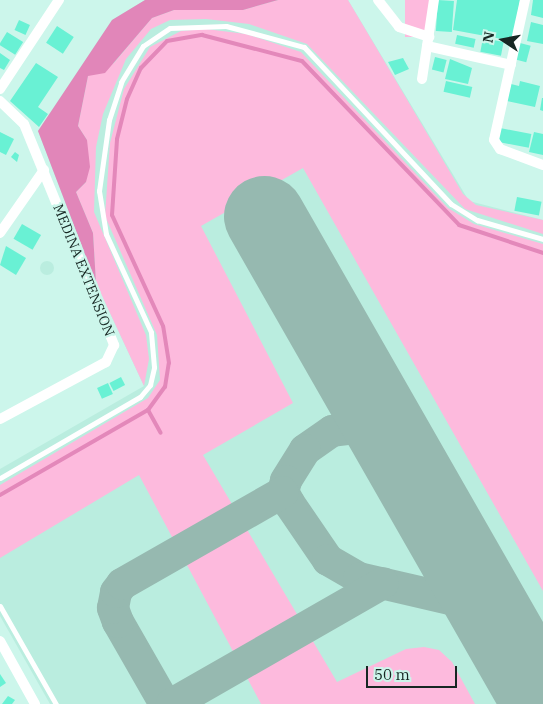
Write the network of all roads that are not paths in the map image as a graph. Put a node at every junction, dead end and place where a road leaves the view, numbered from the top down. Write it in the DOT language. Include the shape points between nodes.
graph roads {
  1 [pos="59,0"];
  2 [pos="378,0"];
  3 [pos="434,0"];
  4 [pos="525,0"];
  5 [pos="428,42"];
  6 [pos="510,65"];
  7 [pos="422,78"];
  8 [pos="0,90"];
  9 [pos="0,101"];
  10 [pos="543,165"];
  11 [pos="44,170"];
  12 [pos="0,233"];
  13 [pos="543,239"];
  14 [pos="0,419"];
  15 [pos="0,478"];
  16 [pos="0,606"];
  17 [pos="0,642"];
  18 [pos="36,704"];
  19 [pos="56,704"];
  1 -- 8 [label="street"];
  2 -- 5 [label="street" via="399,27"];
  3 -- 5 [label="street"];
  4 -- 6 [label="street"];
  5 -- 6 [label="street"];
  5 -- 7 [label="street"];
  6 -- 10 [label="street" via="495,143"];
  9 -- 11 [label="street, MEDINA EXTENSION" via="24,124"];
  11 -- 12 [label="street"];
  11 -- 14 [label="street, MEDINA EXTENSION" via="110,332 113,353 106,362"];
  13 -- 15 [label="lane" via="477,220 451,204 304,47 226,26 170,28 142,46 121,82 109,120 100,183 102,222 151,332 154,367 150,385 140,397"];
  16 -- 19 [label="lane"];
  17 -- 18 [label="street"];
}
